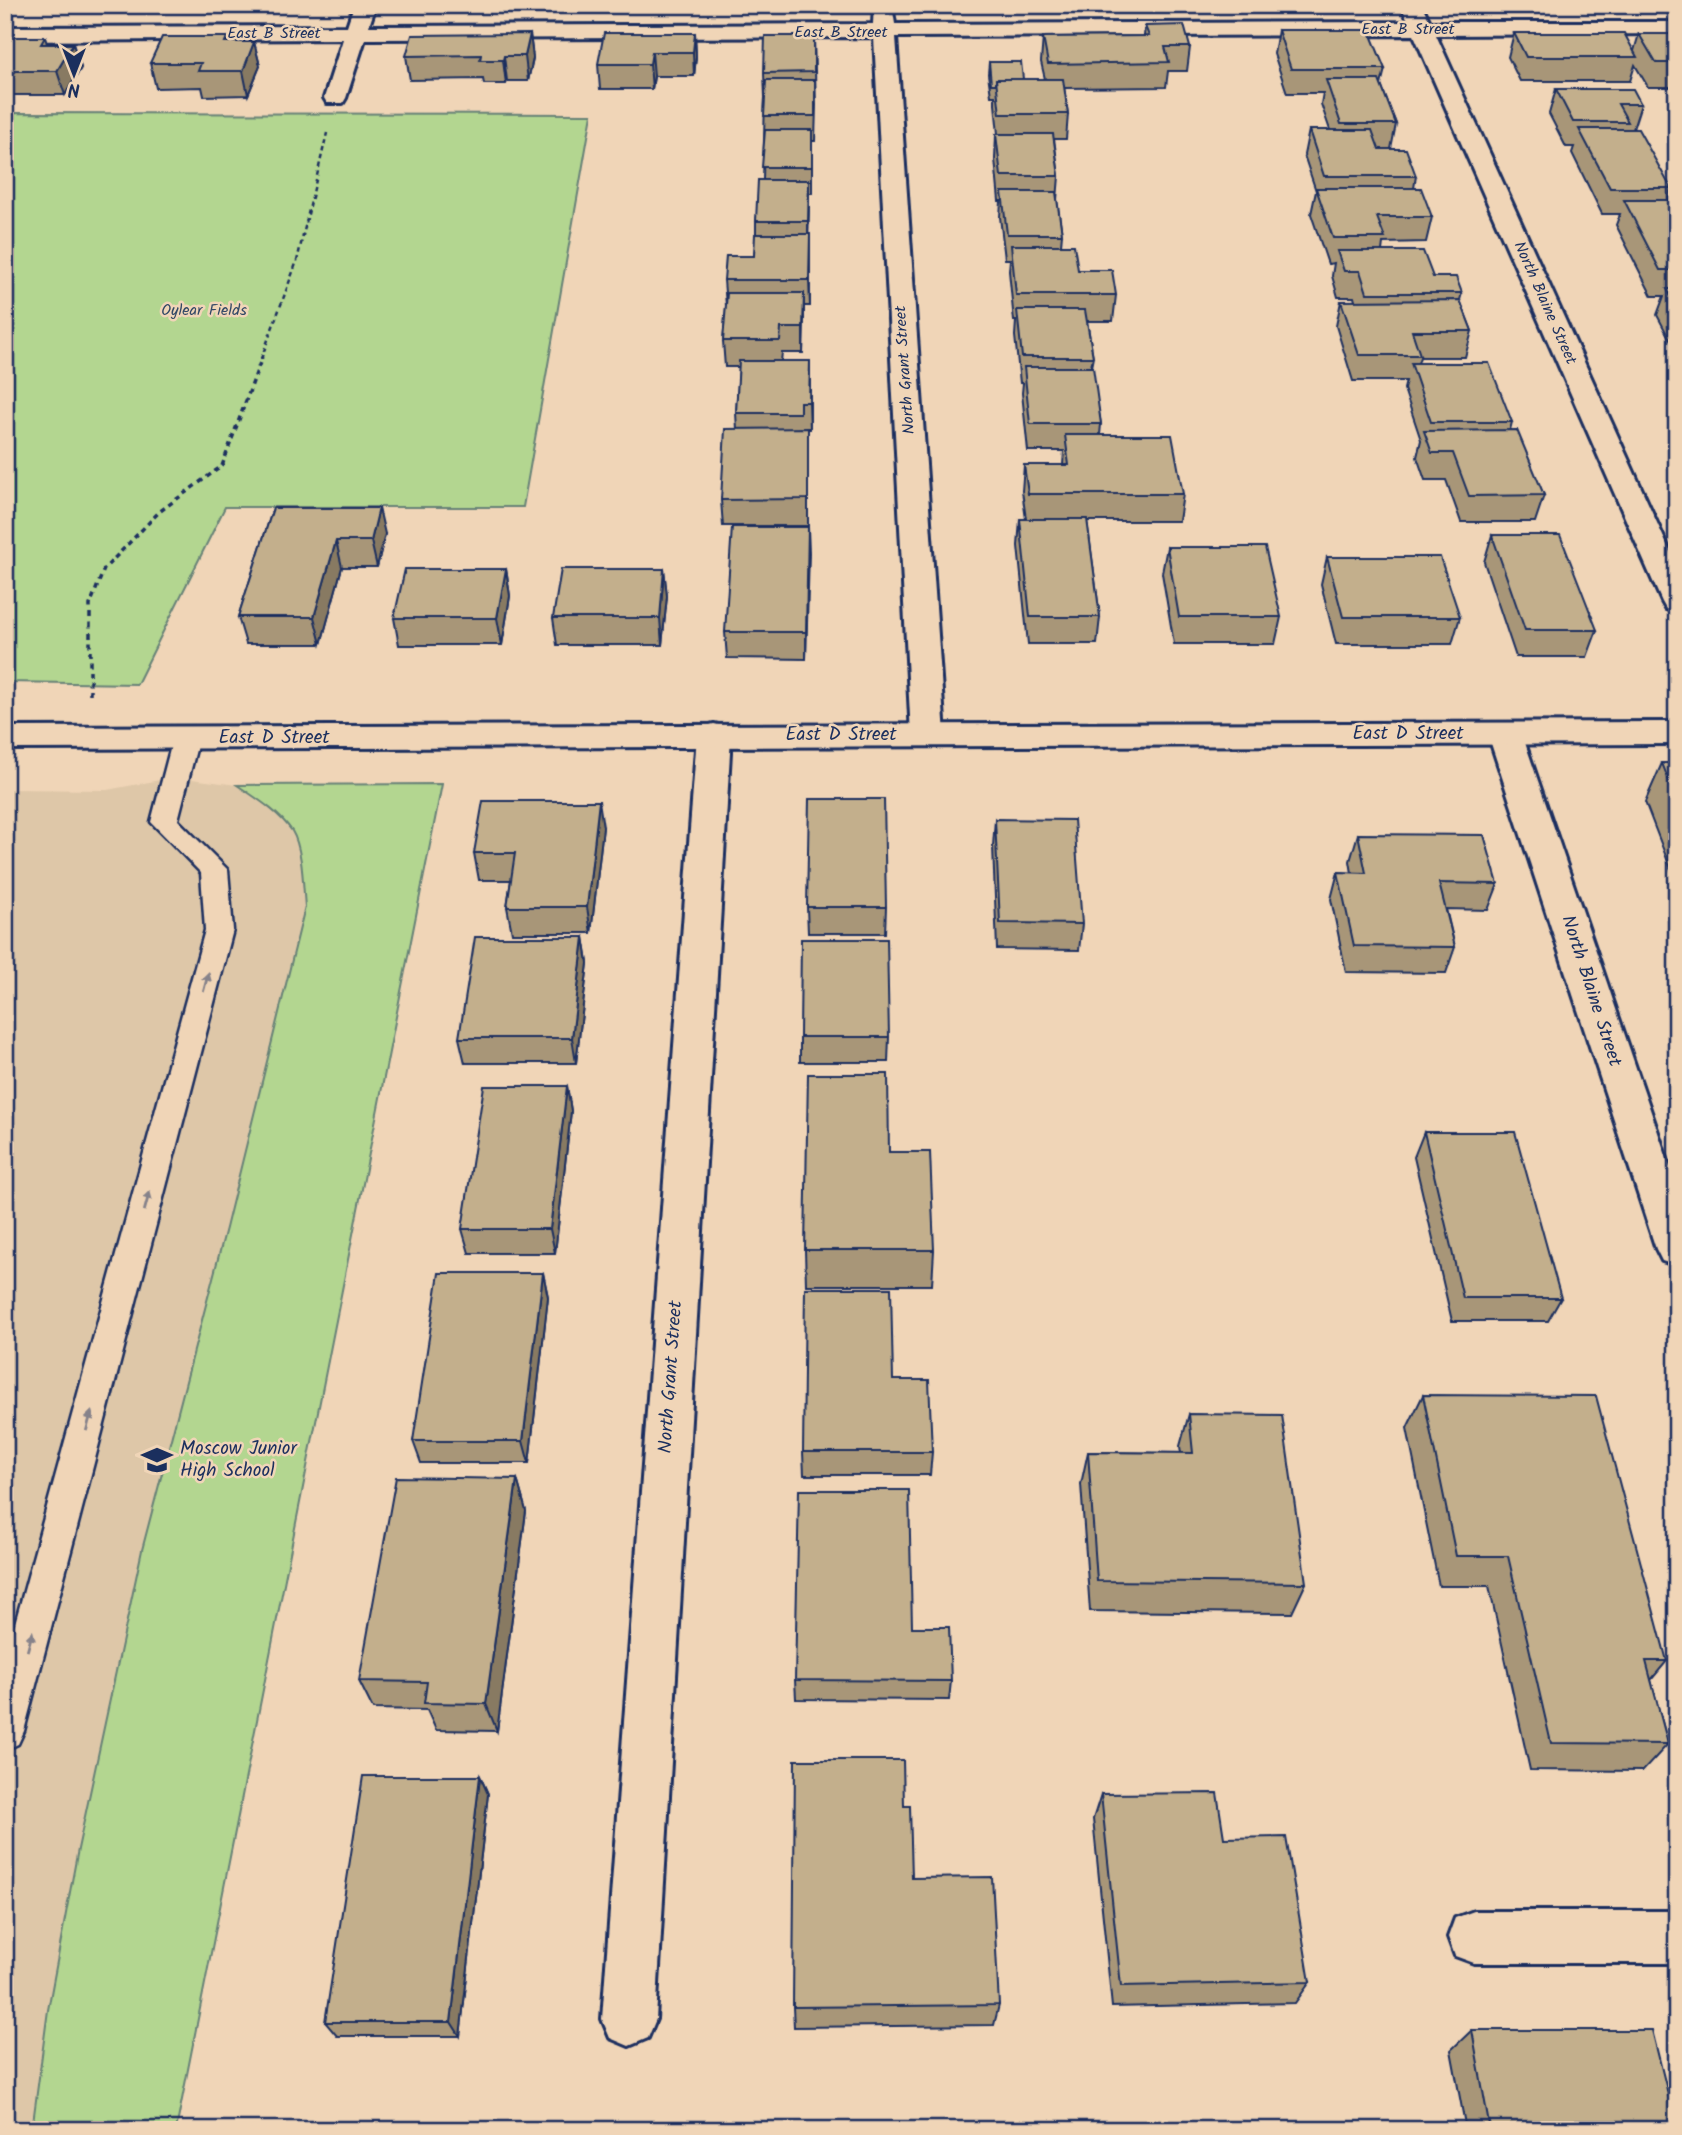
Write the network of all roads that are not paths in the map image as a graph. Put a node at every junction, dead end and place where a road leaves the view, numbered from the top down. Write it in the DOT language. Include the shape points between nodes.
graph roads {
  1 [pos="365,5"];
  2 [pos="1412,5"];
  3 [pos="884,19"];
  4 [pos="1425,29"];
  5 [pos="1677,29"];
  6 [pos="356,33"];
  7 [pos="5,34"];
  8 [pos="335,98"];
  9 [pos="1677,601"];
  10 [pos="1677,733"];
  11 [pos="1505,734"];
  12 [pos="713,735"];
  13 [pos="928,735"];
  14 [pos="5,738"];
  15 [pos="186,738"];
  16 [pos="1677,1249"];
  17 [pos="5,1731"];
  18 [pos="1474,1937"];
  19 [pos="1677,1937"];
  20 [pos="629,2019"];
  1 -- 6 [label="street"];
  2 -- 4 [label="street, North Blaine Street"];
  3 -- 4 [label="street, East B Street"];
  3 -- 6 [label="street, East B Street"];
  3 -- 13 [label="street, North Grant Street"];
  4 -- 5 [label="street, East B Street"];
  4 -- 9 [label="street, North Blaine Street"];
  6 -- 7 [label="street, East B Street"];
  6 -- 8 [label="street"];
  10 -- 11 [label="street, East D Street"];
  11 -- 13 [label="street, East D Street"];
  11 -- 16 [label="street, North Blaine Street"];
  12 -- 13 [label="street, East D Street"];
  12 -- 15 [label="street, East D Street"];
  12 -- 20 [label="street, North Grant Street"];
  14 -- 15 [label="street, East D Street"];
  17 -- 15 [label="lane, one-way" via="219,930 214,870 164,822"];
  18 -- 19 [label="street"];
}
